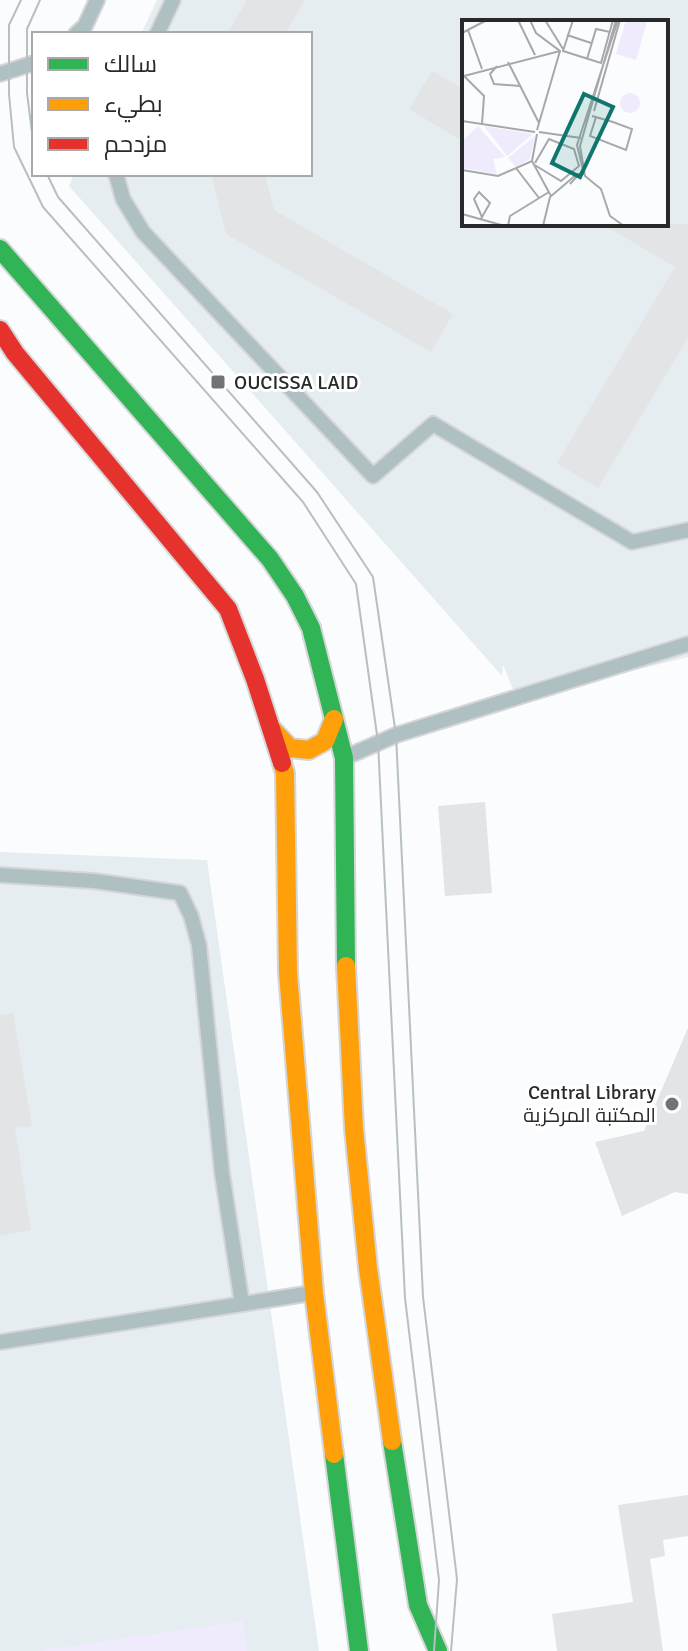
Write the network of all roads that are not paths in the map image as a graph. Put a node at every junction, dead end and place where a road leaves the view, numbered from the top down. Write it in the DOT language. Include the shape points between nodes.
graph roads {
  1 [pos="97,0"];
  2 [pos="173,0"];
  3 [pos="78,32"];
  4 [pos="158,32"];
  5 [pos="32,64"];
  6 [pos="0,74"];
  7 [pos="117,176"];
  8 [pos="0,249"];
  9 [pos="0,330"];
  10 [pos="688,530"];
  11 [pos="688,644"];
  12 [pos="334,719"];
  13 [pos="271,728"];
  14 [pos="337,760"];
  15 [pos="0,875"];
  16 [pos="314,1293"];
  17 [pos="242,1304"];
  18 [pos="0,1342"];
  19 [pos="359,1651"];
  20 [pos="438,1651"];
  1 -- 3 [label="lane"];
  2 -- 4 [label="lane"];
  5 -- 6 [label="lane"];
  7 -- 10 [label="lane" via="143,232 373,476 433,424 632,542"];
  8 -- 12 [label="street" via="285,580 311,628"];
  9 -- 13 [label="street" via="228,609"];
  11 -- 14 [label="lane" via="396,735"];
  12 -- 13 [label="street" via="328,740 302,751 290,748"];
  12 -- 14 [label="street"];
  13 -- 16 [label="street" via="293,771 288,973"];
  14 -- 20 [label="street" via="354,1129 368,1268 411,1572 418,1605"];
  15 -- 17 [label="lane" via="180,893 199,945 222,1173"];
  16 -- 17 [label="lane"];
  16 -- 19 [label="street"];
  17 -- 18 [label="lane"];
}
